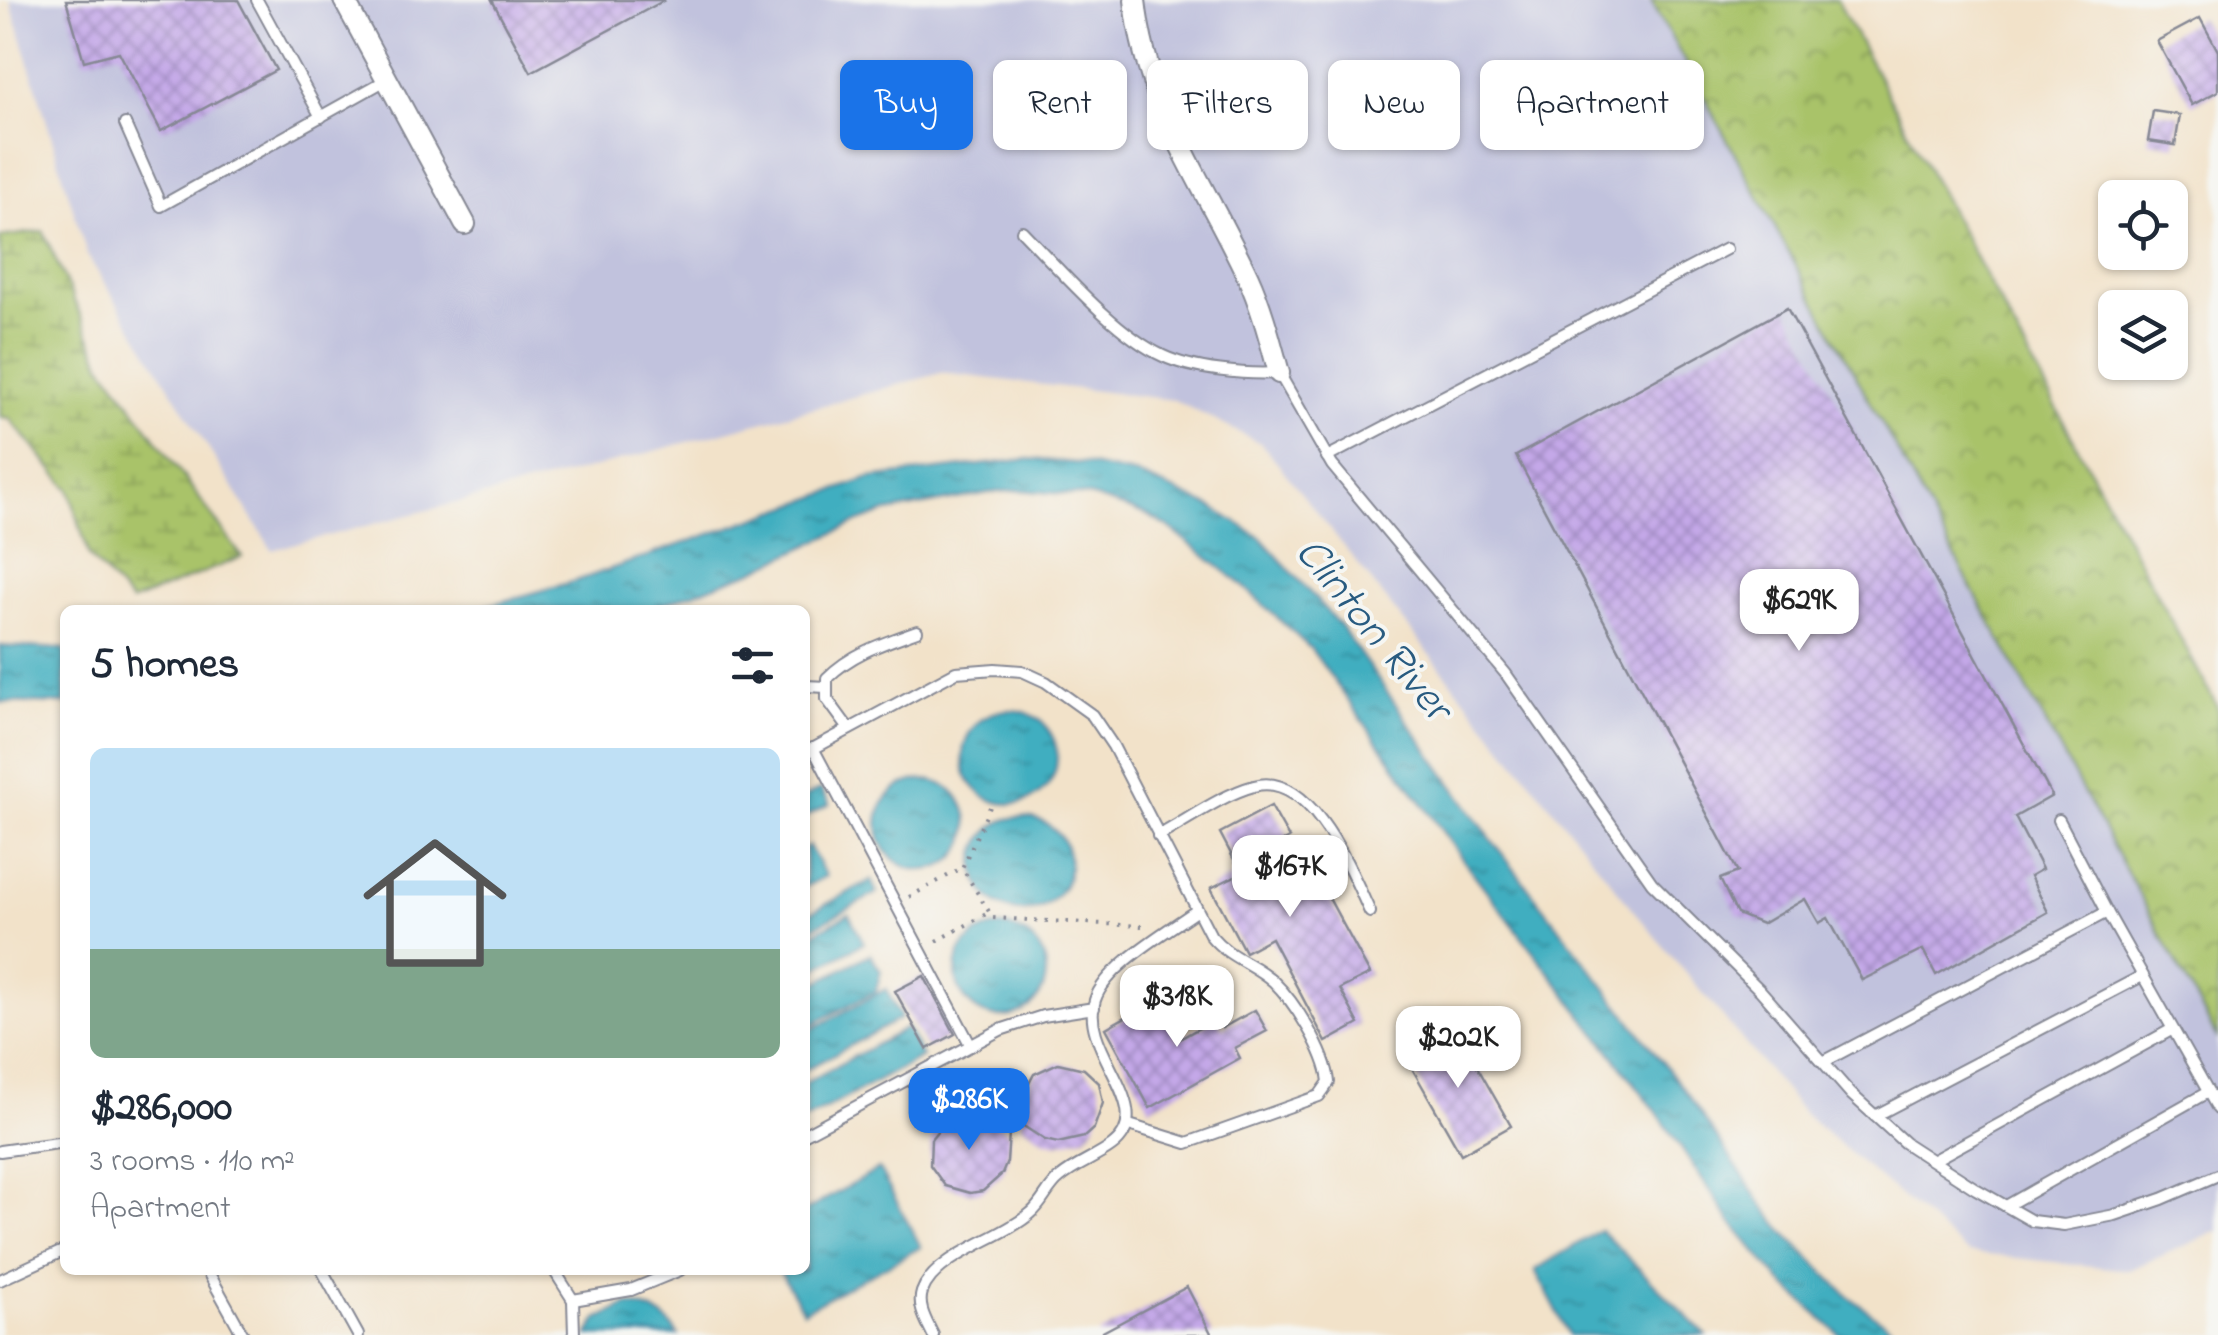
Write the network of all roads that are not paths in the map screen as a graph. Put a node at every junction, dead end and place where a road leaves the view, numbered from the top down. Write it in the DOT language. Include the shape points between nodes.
graph roads {
  1 [pos="257,0"];
  2 [pos="344,0"];
  3 [pos="1135,0"];
  4 [pos="387,79"];
  5 [pos="321,117"];
  6 [pos="125,124"];
  7 [pos="466,224"];
  8 [pos="1022,232"];
  9 [pos="1726,249"];
  10 [pos="1279,373"];
  11 [pos="1327,457"];
  12 [pos="917,631"];
  13 [pos="810,686"];
  14 [pos="827,687"];
  15 [pos="849,729"];
  16 [pos="810,750"];
  17 [pos="810,753"];
  18 [pos="2058,820"];
  19 [pos="1158,836"];
  20 [pos="1197,910"];
  21 [pos="1370,912"];
  22 [pos="2107,912"];
  23 [pos="2142,976"];
  24 [pos="1094,1008"];
  25 [pos="2172,1030"];
  26 [pos="971,1046"];
  27 [pos="1825,1061"];
  28 [pos="2208,1092"];
  29 [pos="2218,1109"];
  30 [pos="1875,1116"];
  31 [pos="1129,1126"];
  32 [pos="810,1131"];
  33 [pos="60,1143"];
  34 [pos="0,1151"];
  35 [pos="1934,1160"];
  36 [pos="2218,1175"];
  37 [pos="2006,1206"];
  38 [pos="60,1252"];
  39 [pos="210,1275"];
  40 [pos="325,1275"];
  41 [pos="557,1275"];
  42 [pos="668,1275"];
  43 [pos="0,1280"];
  44 [pos="573,1300"];
  45 [pos="243,1335"];
  46 [pos="358,1335"];
  47 [pos="574,1335"];
  48 [pos="934,1335"];
  1 -- 5 [label="lane"];
  2 -- 4 [label="street"];
  3 -- 10 [label="street" via="1162,112 1248,276"];
  4 -- 5 [label="lane"];
  4 -- 7 [label="street"];
  5 -- 6 [label="lane" via="161,206"];
  8 -- 10 [label="lane" via="1109,319 1163,356"];
  9 -- 11 [label="lane"];
  10 -- 11 [label="lane"];
  11 -- 27 [label="lane" via="1506,674 1652,882"];
  12 -- 14 [label="lane" via="841,664"];
  13 -- 14 [label="lane"];
  14 -- 15 [label="lane" via="827,699"];
  15 -- 16 [label="lane"];
  15 -- 19 [label="lane" via="956,672 1022,671 1092,714"];
  17 -- 26 [label="lane"];
  18 -- 22 [label="lane"];
  19 -- 20 [label="lane"];
  19 -- 21 [label="lane" via="1254,786 1280,784 1316,814"];
  20 -- 24 [label="lane" via="1109,977"];
  20 -- 31 [label="lane" via="1225,952 1275,983 1317,1043 1329,1082 1319,1096 1187,1144"];
  22 -- 23 [label="lane"];
  22 -- 27 [label="lane"];
  23 -- 25 [label="lane"];
  23 -- 30 [label="lane"];
  24 -- 26 [label="lane" via="1043,1016"];
  24 -- 31 [label="lane" via="1099,1046 1129,1109"];
  25 -- 28 [label="lane"];
  25 -- 35 [label="lane"];
  26 -- 32 [label="lane"];
  27 -- 30 [label="lane"];
  28 -- 29 [label="lane"];
  28 -- 37 [label="lane"];
  30 -- 35 [label="lane"];
  31 -- 48 [label="lane" via="1113,1145 1056,1180 1030,1214 932,1274 920,1296"];
  33 -- 34 [label="lane"];
  35 -- 37 [label="lane"];
  36 -- 37 [label="lane" via="2131,1210 2064,1225 2032,1221"];
  38 -- 43 [label="lane"];
  39 -- 45 [label="lane"];
  40 -- 46 [label="lane"];
  41 -- 44 [label="lane"];
  42 -- 44 [label="lane" via="631,1290"];
  44 -- 47 [label="lane"];
}
